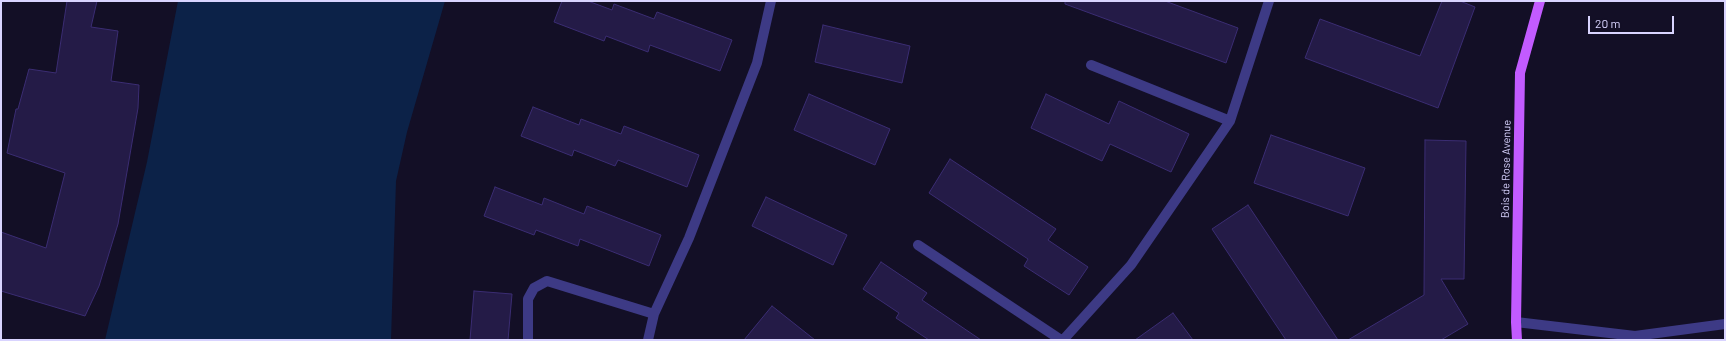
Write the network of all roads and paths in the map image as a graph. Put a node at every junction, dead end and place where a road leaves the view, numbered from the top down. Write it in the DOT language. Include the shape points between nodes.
graph roads {
  1 [pos="771,1"];
  2 [pos="1269,1"];
  3 [pos="1540,1"];
  4 [pos="1091,65"];
  5 [pos="1230,121"];
  6 [pos="918,245"];
  7 [pos="654,314"];
  8 [pos="1516,322"];
  9 [pos="1725,324"];
  10 [pos="528,340"];
  11 [pos="648,340"];
  12 [pos="1062,340"];
  13 [pos="1517,340"];
  1 -- 7 [label="street" via="757,63 689,238"];
  2 -- 5 [label="street"];
  3 -- 8 [label="main road, Bois de Rose Avenue" via="1520,73"];
  4 -- 5 [label="street"];
  5 -- 12 [label="street" via="1131,265"];
  6 -- 12 [label="street"];
  7 -- 10 [label="street" via="546,281 534,288 528,299"];
  7 -- 11 [label="street"];
  8 -- 9 [label="street" via="1635,336"];
  8 -- 13 [label="main road, Bois de Rose Avenue"];
}
